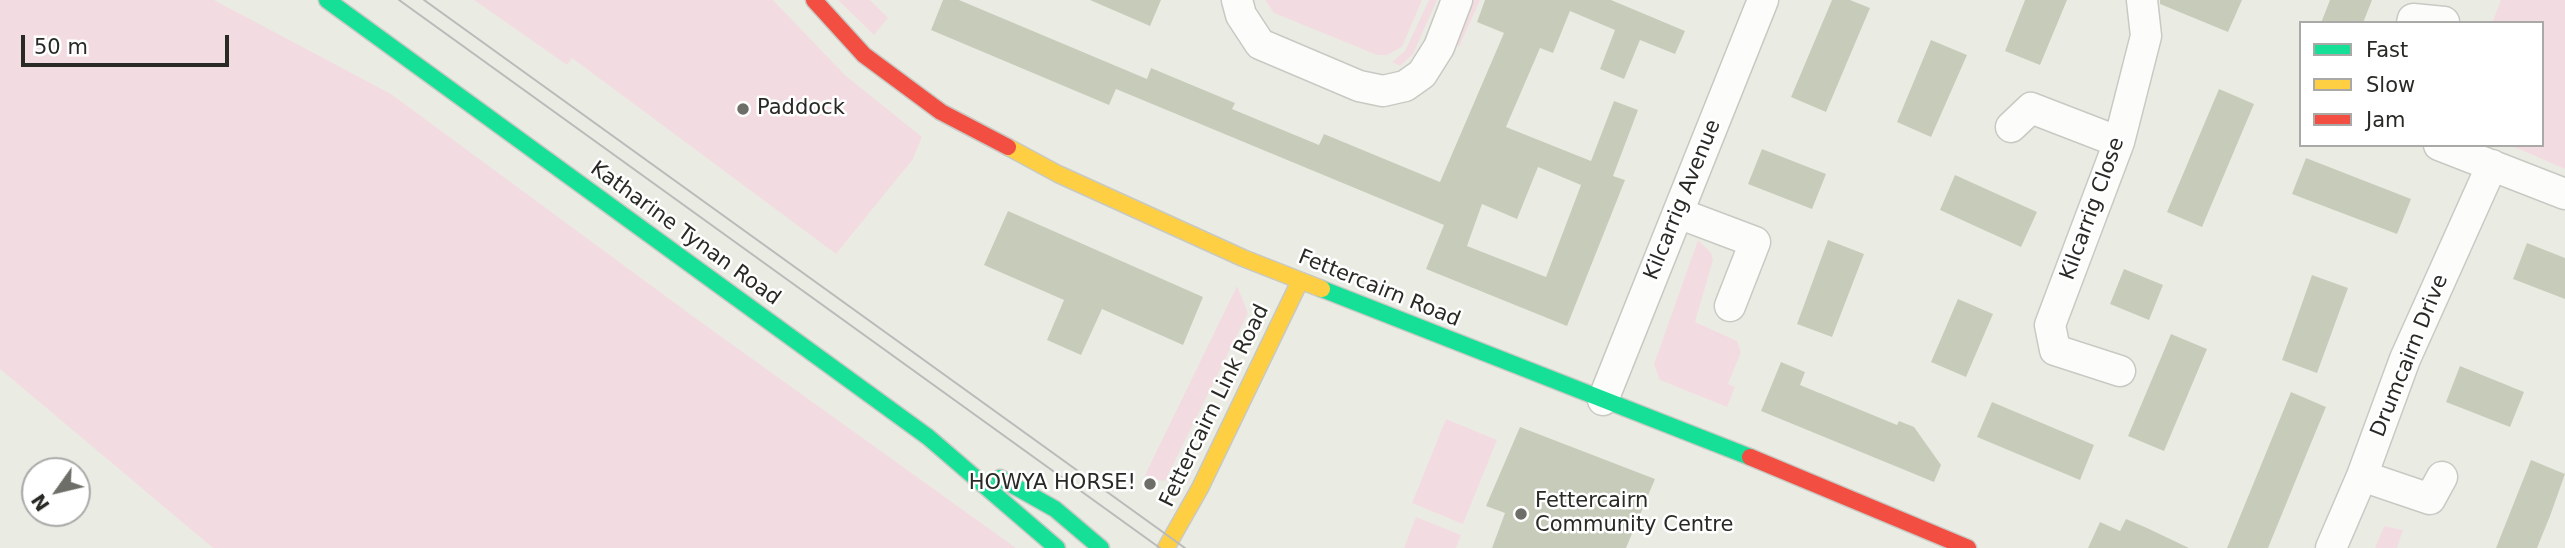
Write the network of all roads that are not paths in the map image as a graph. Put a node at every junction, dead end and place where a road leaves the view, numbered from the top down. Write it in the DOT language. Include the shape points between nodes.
graph roads {
  1 [pos="327,0"];
  2 [pos="814,0"];
  3 [pos="1237,0"];
  4 [pos="1457,0"];
  5 [pos="1763,0"];
  6 [pos="2142,0"];
  7 [pos="307,6"];
  8 [pos="2412,21"];
  9 [pos="2434,21"];
  10 [pos="417,67"];
  11 [pos="2011,127"];
  12 [pos="2119,142"];
  13 [pos="2445,147"];
  14 [pos="2492,164"];
  15 [pos="2565,194"];
  16 [pos="1678,213"];
  17 [pos="1300,281"];
  18 [pos="1730,306"];
  19 [pos="2120,371"];
  20 [pos="1603,400"];
  21 [pos="928,437"];
  22 [pos="2362,476"];
  23 [pos="2442,477"];
  24 [pos="1057,548"];
  25 [pos="1101,548"];
  26 [pos="1166,548"];
  27 [pos="1968,548"];
  28 [pos="2332,548"];
  1 -- 10 [label="street, Katharine Tynan Road"];
  2 -- 17 [label="street, Fettercairn Road" via="864,55 941,113 1058,174"];
  3 -- 4 [label="street" via="1259,44 1359,86 1383,91 1405,86 1422,74"];
  5 -- 16 [label="street, Kilcarrig Avenue"];
  6 -- 12 [label="street, Kilcarrig Close" via="2146,36"];
  7 -- 10 [label="street, Katharine Tynan Road"];
  8 -- 9 [label="street"];
  10 -- 21 [label="street, Katharine Tynan Road"];
  11 -- 12 [label="street" via="2031,108"];
  12 -- 19 [label="street, Kilcarrig Close" via="2050,326 2055,350"];
  13 -- 14 [label="street"];
  14 -- 15 [label="street"];
  14 -- 22 [label="street, Drumcairn Drive" via="2405,359"];
  16 -- 18 [label="street" via="1755,242"];
  16 -- 20 [label="street, Kilcarrig Avenue"];
  17 -- 20 [label="street, Fettercairn Road"];
  17 -- 26 [label="street, Fettercairn Link Road"];
  20 -- 27 [label="street, Fettercairn Road"];
  21 -- 24 [label="street, Katharine Tynan Road"];
  21 -- 25 [label="street, Katharine Tynan Road" via="1055,509"];
  22 -- 23 [label="street" via="2430,499"];
  22 -- 28 [label="street, Drumcairn Drive"];
}
